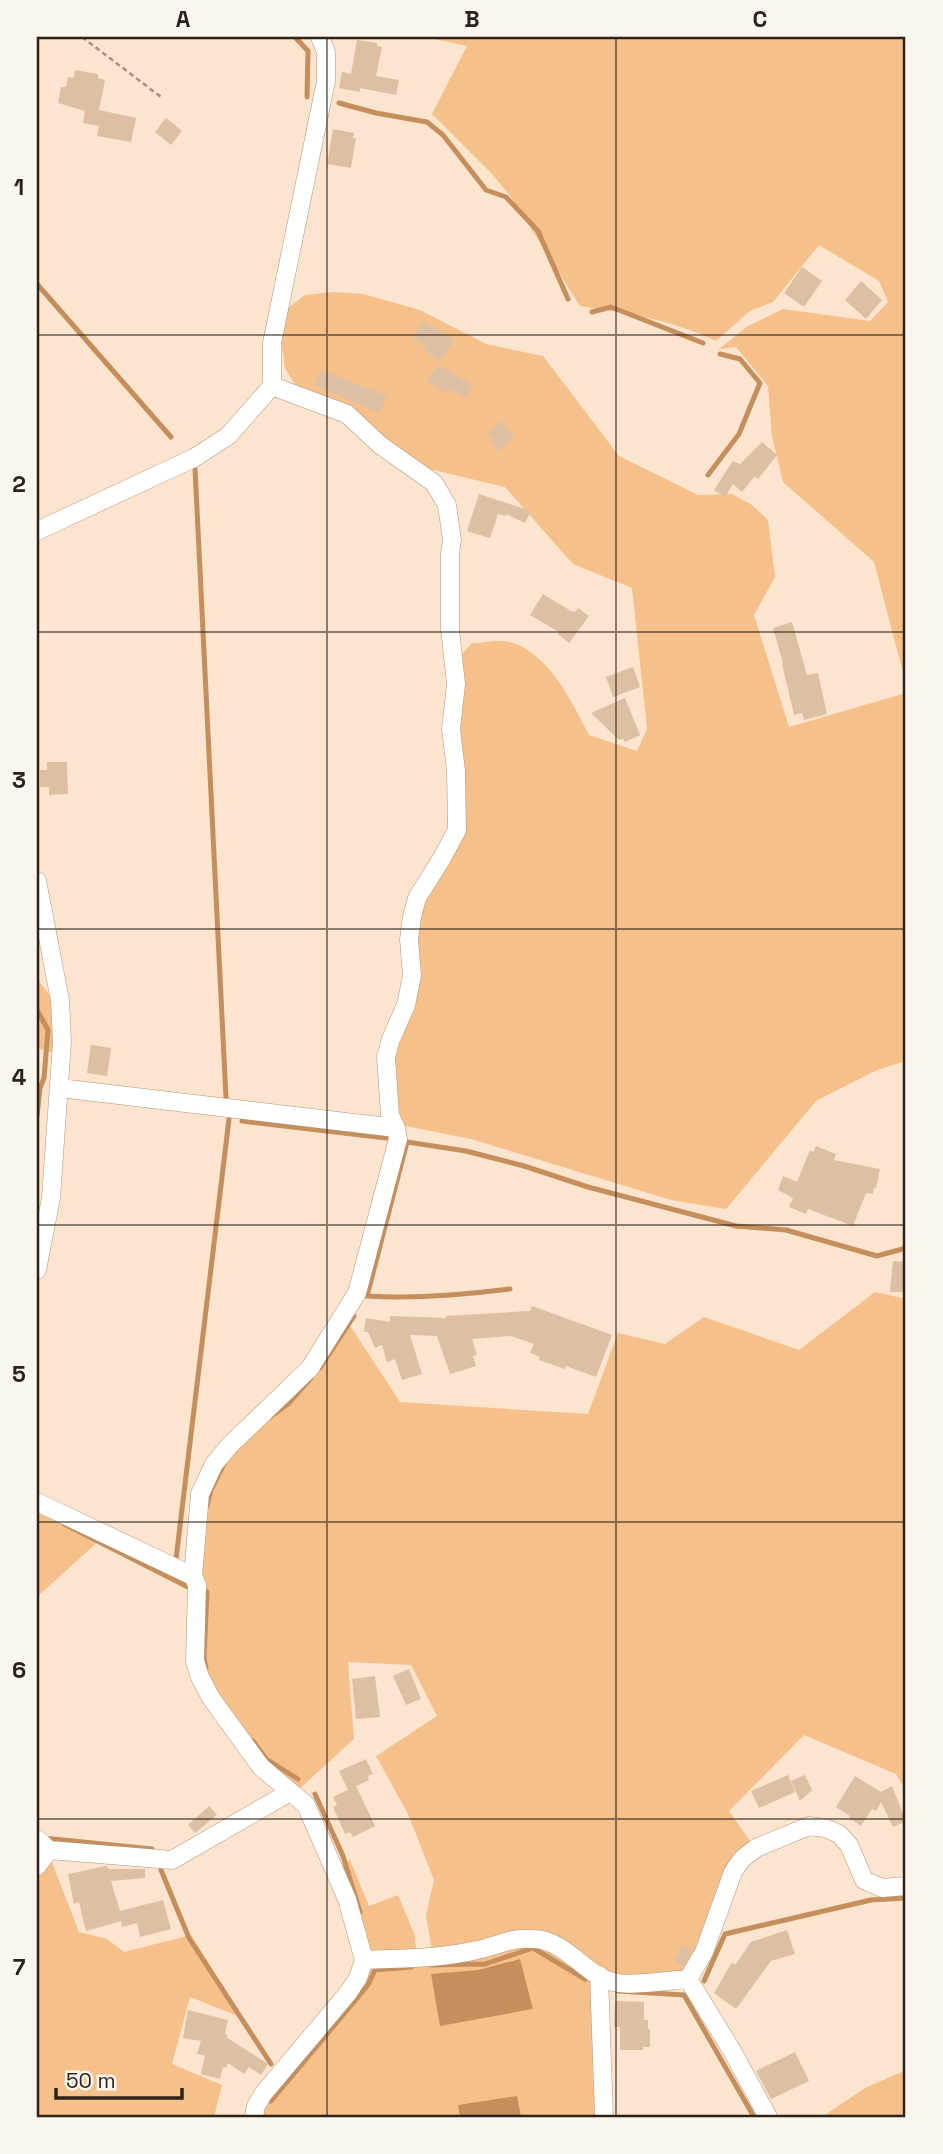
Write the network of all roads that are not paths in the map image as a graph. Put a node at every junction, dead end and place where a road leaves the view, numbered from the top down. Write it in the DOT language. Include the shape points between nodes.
graph roads {
  1 [pos="320,37"];
  2 [pos="272,386"];
  3 [pos="37,531"];
  4 [pos="37,881"];
  5 [pos="60,1088"];
  6 [pos="396,1128"];
  7 [pos="37,1270"];
  8 [pos="37,1502"];
  9 [pos="196,1586"];
  10 [pos="290,1792"];
  11 [pos="43,1844"];
  12 [pos="37,1866"];
  13 [pos="906,1886"];
  14 [pos="364,1960"];
  15 [pos="599,1975"];
  16 [pos="688,1979"];
  17 [pos="254,2117"];
  18 [pos="604,2117"];
  19 [pos="768,2117"];
  1 -- 2 [label="street" via="326,52 326,81 272,343"];
  2 -- 3 [label="street" via="228,436 194,458"];
  2 -- 6 [label="street" via="346,414 434,483 447,505 452,540 450,629 456,684 451,729 457,830 417,898 412,917 412,976 386,1057 390,1115"];
  4 -- 5 [label="street" via="60,1000"];
  5 -- 6 [label="street"];
  5 -- 7 [label="street" via="51,1198"];
  6 -- 9 [label="street" via="398,1139 357,1293 310,1368 229,1446 214,1464 200,1494"];
  8 -- 9 [label="street"];
  9 -- 10 [label="street" via="195,1661 200,1677 261,1766"];
  10 -- 11 [label="street" via="172,1860"];
  10 -- 14 [label="street" via="306,1805 315,1825 347,1899"];
  11 -- 12 [label="street"];
  13 -- 16 [label="street" via="882,1888 864,1880 849,1845 825,1828 809,1826 756,1848 733,1872 704,1952"];
  14 -- 15 [label="street" via="446,1955 479,1950 506,1939 535,1938 557,1944"];
  14 -- 17 [label="street" via="348,1993 262,2094"];
  15 -- 16 [label="street" via="617,1983"];
  15 -- 18 [label="street"];
  16 -- 19 [label="street"];
}
